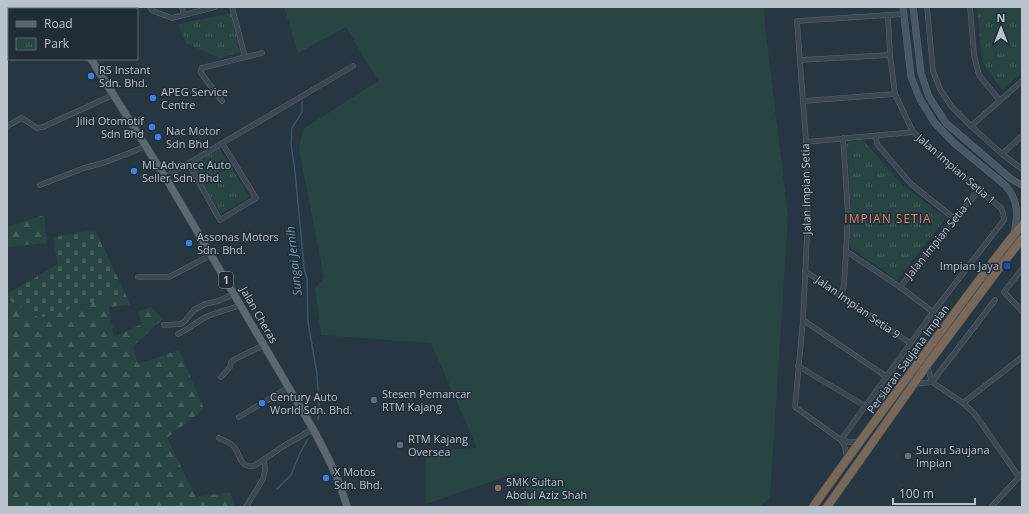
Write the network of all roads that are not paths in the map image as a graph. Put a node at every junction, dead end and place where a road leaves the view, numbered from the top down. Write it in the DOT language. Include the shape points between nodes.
graph roads {
  1 [pos="150,7"];
  2 [pos="182,7"];
  3 [pos="215,7"];
  4 [pos="232,7"];
  5 [pos="903,7"];
  6 [pos="913,7"];
  7 [pos="927,7"];
  8 [pos="970,7"];
  9 [pos="904,14"];
  10 [pos="184,15"];
  11 [pos="888,16"];
  12 [pos="262,53"];
  13 [pos="919,54"];
  14 [pos="890,55"];
  15 [pos="909,55"];
  16 [pos="245,57"];
  17 [pos="92,60"];
  18 [pos="800,60"];
  19 [pos="353,66"];
  20 [pos="1022,81"];
  21 [pos="895,94"];
  22 [pos="113,95"];
  23 [pos="222,101"];
  24 [pos="803,101"];
  25 [pos="1000,101"];
  26 [pos="7,126"];
  27 [pos="971,126"];
  28 [pos="913,132"];
  29 [pos="876,136"];
  30 [pos="1022,136"];
  31 [pos="843,138"];
  32 [pos="806,142"];
  33 [pos="222,143"];
  34 [pos="146,146"];
  35 [pos="1002,154"];
  36 [pos="188,163"];
  37 [pos="1022,169"];
  38 [pos="165,177"];
  39 [pos="40,185"];
  40 [pos="1022,185"];
  41 [pos="979,190"];
  42 [pos="955,219"];
  43 [pos="1022,225"];
  44 [pos="1014,234"];
  45 [pos="1022,239"];
  46 [pos="846,251"];
  47 [pos="211,255"];
  48 [pos="1022,269"];
  49 [pos="805,270"];
  50 [pos="138,277"];
  51 [pos="900,287"];
  52 [pos="234,294"];
  53 [pos="841,295"];
  54 [pos="995,300"];
  55 [pos="241,305"];
  56 [pos="1022,311"];
  57 [pos="933,312"];
  58 [pos="803,320"];
  59 [pos="164,325"];
  60 [pos="178,334"];
  61 [pos="910,344"];
  62 [pos="264,345"];
  63 [pos="1022,358"];
  64 [pos="927,365"];
  65 [pos="798,366"];
  66 [pos="221,377"];
  67 [pos="887,377"];
  68 [pos="932,382"];
  69 [pos="914,384"];
  70 [pos="289,387"];
  71 [pos="964,403"];
  72 [pos="866,406"];
  73 [pos="239,417"];
  74 [pos="313,429"];
  75 [pos="219,438"];
  76 [pos="841,440"];
  77 [pos="861,440"];
  78 [pos="264,459"];
  79 [pos="847,459"];
  80 [pos="1020,476"];
  81 [pos="246,507"];
  82 [pos="347,507"];
  83 [pos="813,507"];
  84 [pos="827,507"];
  85 [pos="991,507"];
  1 -- 10 [label="street" via="153,11 172,18"];
  2 -- 10 [label="street"];
  3 -- 10 [label="street"];
  4 -- 16 [label="street"];
  5 -- 9 [label="street"];
  6 -- 13 [label="street"];
  7 -- 27 [label="street" via="934,71 940,89"];
  8 -- 25 [label="street" via="974,55 979,74"];
  9 -- 11 [label="street, Jalan Impian Setia"];
  9 -- 15 [label="street"];
  11 -- 14 [label="street, Jalan Impian Setia 1"];
  11 -- 18 [label="street, Jalan Impian Setia" via="797,21"];
  12 -- 16 [label="street"];
  13 -- 15 [label="street"];
  13 -- 40 [label="street" via="921,73 929,97 946,123 1011,180"];
  14 -- 18 [label="street"];
  14 -- 21 [label="street, Jalan Impian Setia 1"];
  15 -- 44 [label="street" via="911,76 920,99 934,122 954,143 1011,192 1017,211"];
  16 -- 23 [label="street" via="202,68 201,72"];
  17 -- 22 [label="main road, Jalan Cheras / 1"];
  18 -- 24 [label="street, Jalan Impian Setia"];
  19 -- 33 [label="street"];
  20 -- 25 [label="street"];
  21 -- 24 [label="street"];
  21 -- 28 [label="street, Jalan Impian Setia 1"];
  22 -- 26 [label="street" via="44,127 37,128 22,118"];
  22 -- 34 [label="main road, Jalan Cheras / 1"];
  24 -- 32 [label="street, Jalan Impian Setia"];
  25 -- 27 [label="street"];
  27 -- 35 [label="street"];
  28 -- 29 [label="street"];
  28 -- 41 [label="street, Jalan Impian Setia 1"];
  29 -- 31 [label="street"];
  29 -- 42 [label="street" via="877,144 911,184"];
  30 -- 35 [label="street"];
  31 -- 32 [label="street"];
  31 -- 46 [label="street" via="848,214"];
  32 -- 49 [label="street, Jalan Impian Setia" via="808,214"];
  33 -- 36 [label="street"];
  33 -- 36 [label="street" via="256,198 220,220"];
  34 -- 38 [label="main road, Jalan Cheras / 1"];
  34 -- 39 [label="street"];
  35 -- 37 [label="street"];
  36 -- 38 [label="street"];
  38 -- 47 [label="main road, Jalan Cheras / 1"];
  41 -- 42 [label="street, Jalan Impian Setia 7"];
  41 -- 57 [label="street, Jalan Impian Setia 1" via="1001,208 1004,220"];
  42 -- 51 [label="street, Jalan Impian Setia 7"];
  43 -- 44 [label="highway, Persiaran Saujana Impian"];
  44 -- 77 [label="highway, Persiaran Saujana Impian"];
  45 -- 64 [label="highway, Persiaran Saujana Impian"];
  46 -- 51 [label="street"];
  46 -- 53 [label="street"];
  47 -- 50 [label="street" via="169,277"];
  47 -- 52 [label="main road, Jalan Cheras / 1"];
  48 -- 56 [label="street" via="1004,292"];
  49 -- 53 [label="street, Jalan Impian Setia 9"];
  49 -- 58 [label="street, Jalan Impian Setia"];
  51 -- 57 [label="street"];
  52 -- 55 [label="main road, Jalan Cheras / 1"];
  52 -- 59 [label="street" via="194,310 180,324"];
  53 -- 61 [label="street, Jalan Impian Setia 9"];
  54 -- 68 [label="street"];
  55 -- 60 [label="street" via="208,316"];
  55 -- 62 [label="main road, Jalan Cheras / 1"];
  57 -- 61 [label="street, Jalan Impian Setia 1"];
  58 -- 65 [label="street, Jalan Impian Setia"];
  58 -- 67 [label="street"];
  61 -- 67 [label="street, Jalan Impian Setia 1"];
  62 -- 66 [label="street" via="235,359"];
  62 -- 70 [label="main road, Jalan Cheras / 1"];
  63 -- 71 [label="street"];
  64 -- 68 [label="street"];
  64 -- 69 [label="highway, Persiaran Saujana Impian"];
  65 -- 72 [label="street"];
  65 -- 76 [label="street, Jalan Impian Setia" via="795,407"];
  67 -- 72 [label="street, Jalan Impian Setia 1"];
  68 -- 69 [label="street"];
  68 -- 71 [label="street"];
  69 -- 84 [label="highway, Persiaran Saujana Impian"];
  70 -- 73 [label="street"];
  70 -- 74 [label="main road, Jalan Cheras / 1"];
  71 -- 80 [label="street"];
  72 -- 76 [label="street, Jalan Impian Setia 1"];
  74 -- 78 [label="street"];
  74 -- 82 [label="main road, Jalan Cheras / 1" via="329,457"];
  75 -- 78 [label="street" via="234,447 246,466 254,466"];
  76 -- 77 [label="street"];
  76 -- 79 [label="street"];
  77 -- 79 [label="highway, Persiaran Saujana Impian"];
  78 -- 81 [label="street" via="264,478"];
  79 -- 83 [label="highway, Persiaran Saujana Impian"];
  80 -- 85 [label="street"];
}
